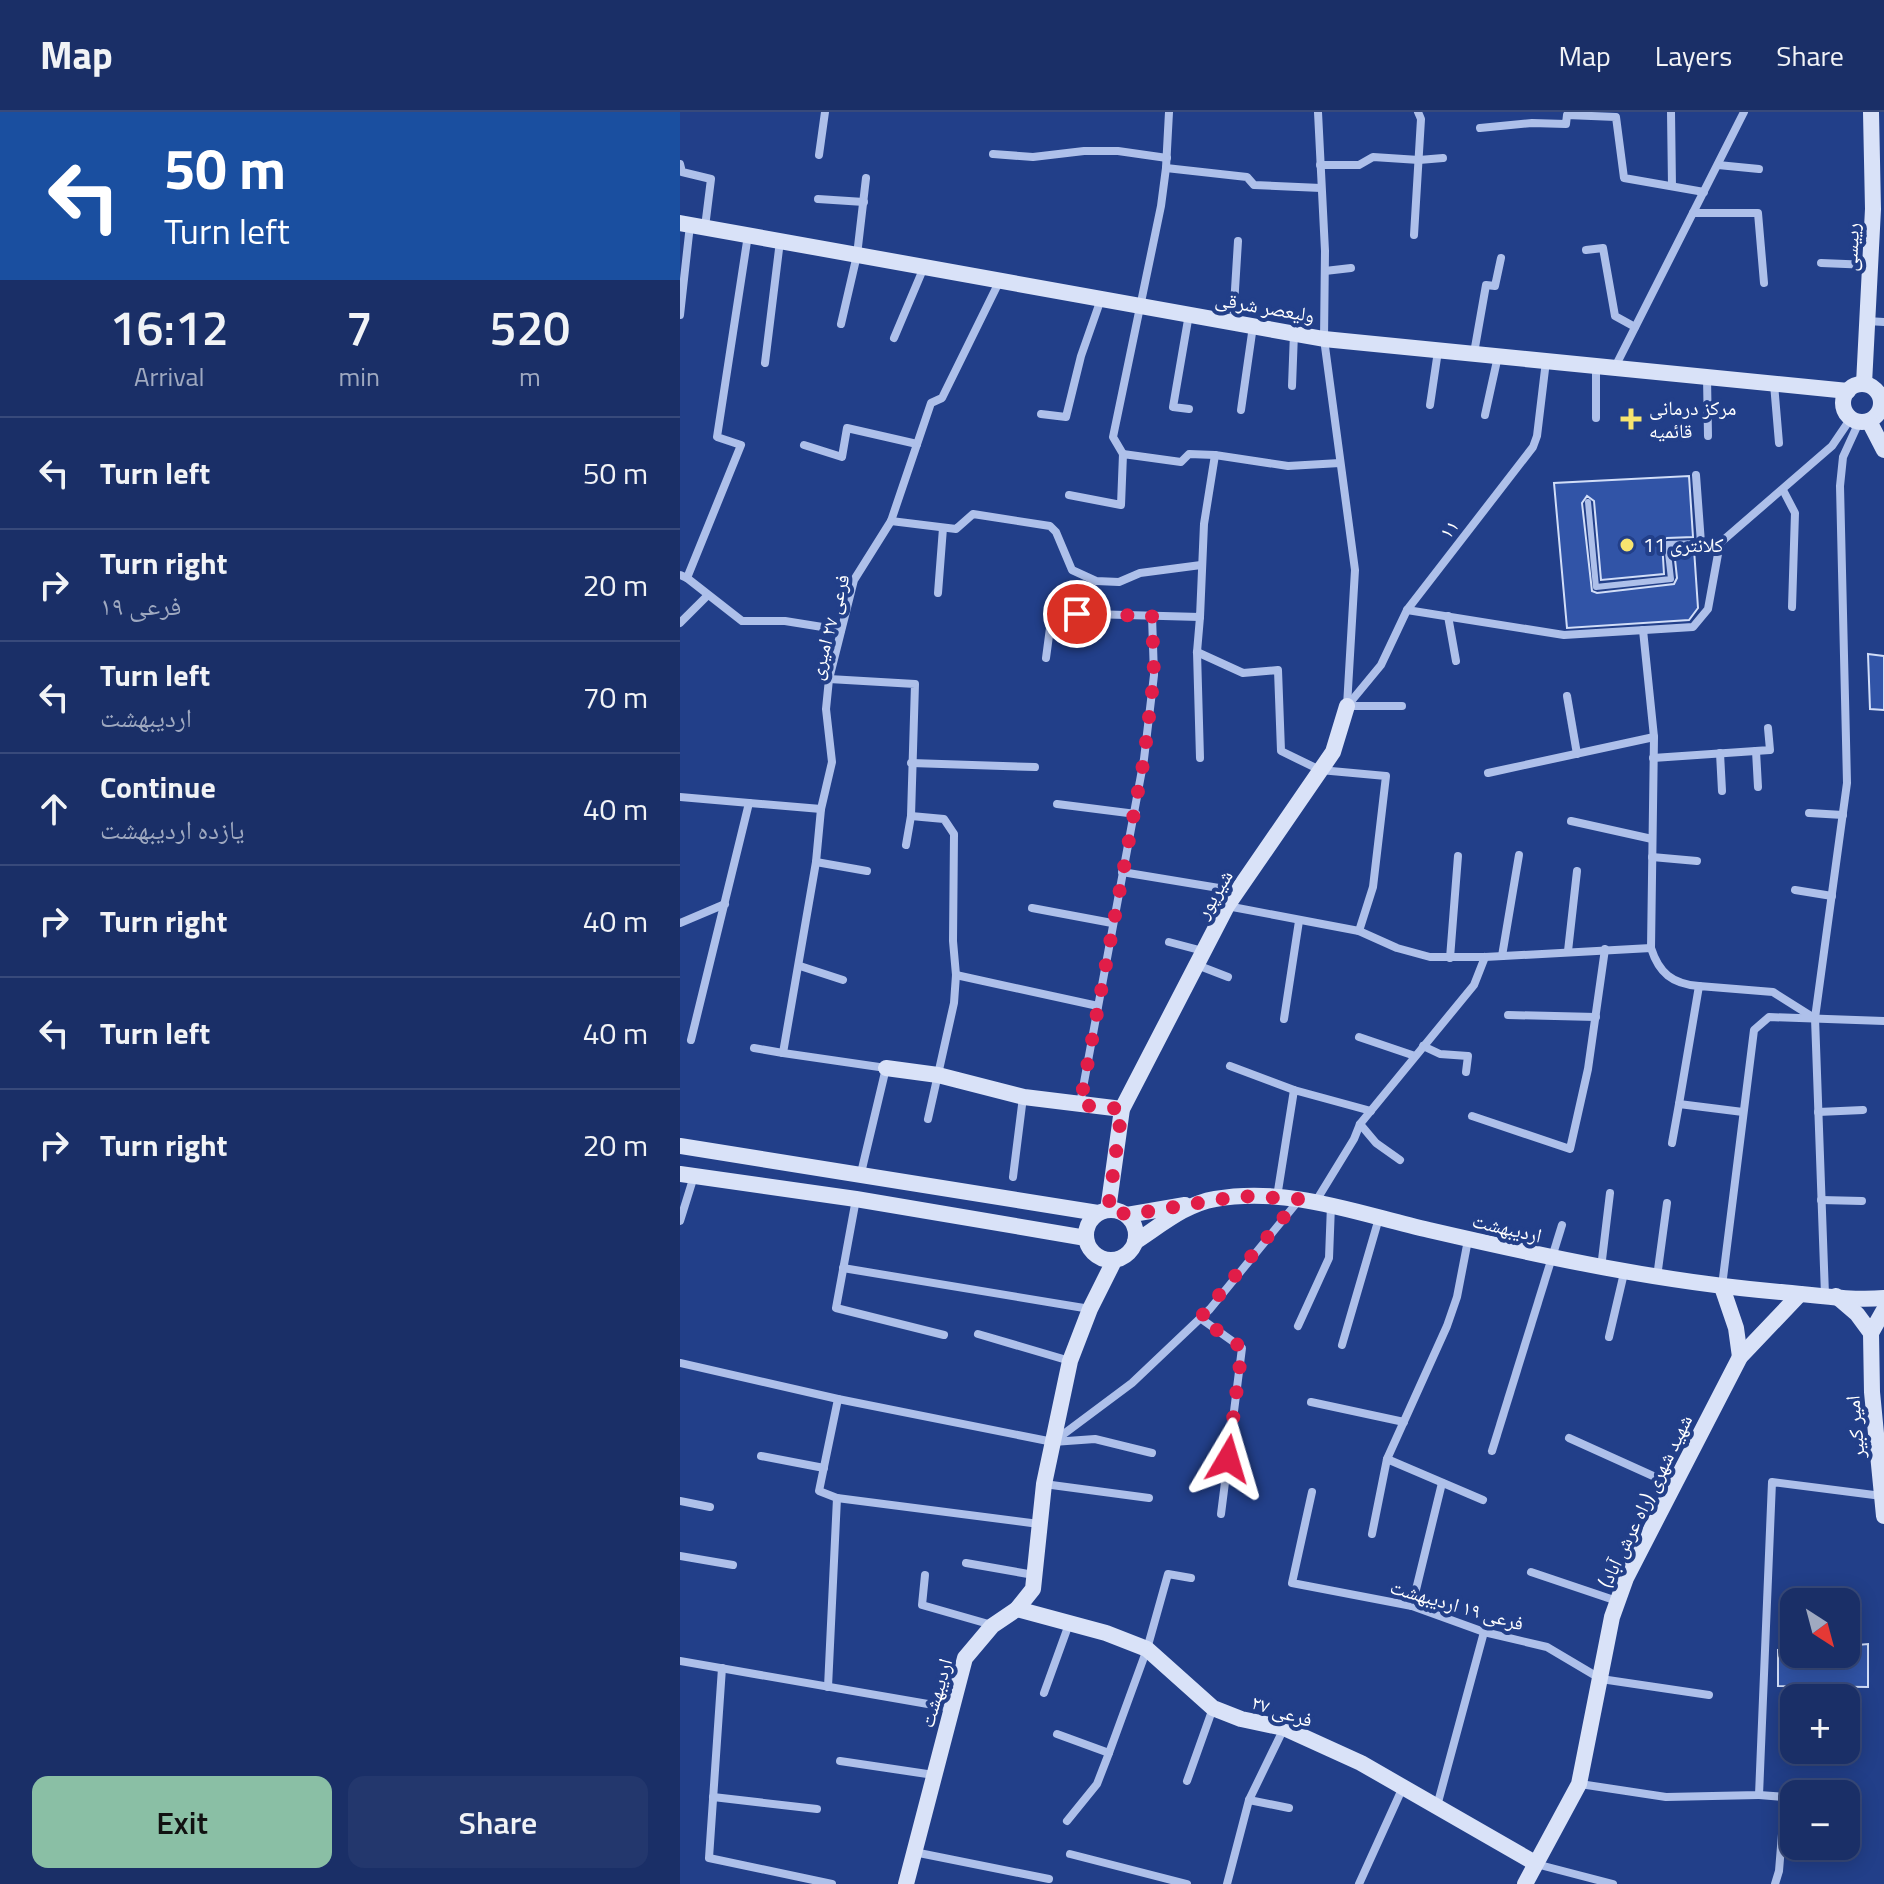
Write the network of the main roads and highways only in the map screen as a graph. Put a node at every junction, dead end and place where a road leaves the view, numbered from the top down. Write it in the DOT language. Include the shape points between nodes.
graph roads {
  1 [pos="1871,112"];
  2 [pos="1878,148"];
  3 [pos="692,225"];
  4 [pos="1874,276"];
  5 [pos="1864,384"];
  6 [pos="1848,391"];
  7 [pos="1882,401"];
  8 [pos="1860,420"];
  9 [pos="1884,450"];
  10 [pos="1347,706"];
  11 [pos="886,1068"];
  12 [pos="1122,1109"];
  13 [pos="680,1146"];
  14 [pos="687,1175"];
  15 [pos="1195,1204"];
  16 [pos="1103,1212"];
  17 [pos="1127,1215"];
  18 [pos="1086,1238"];
  19 [pos="1135,1242"];
  20 [pos="1114,1261"];
  21 [pos="1722,1287"];
  22 [pos="1800,1294"];
  23 [pos="1830,1296"];
  24 [pos="1884,1298"];
  25 [pos="1884,1310"];
  26 [pos="1871,1333"];
  27 [pos="1740,1357"];
  28 [pos="1882,1466"];
  29 [pos="1882,1496"];
  30 [pos="1884,1516"];
  31 [pos="1017,1609"];
  32 [pos="1535,1863"];
  33 [pos="906,1884"];
  34 [pos="1525,1884"];
  1 -- 2 [label="main road, رییسی"];
  2 -- 4 [label="main road, رییسی"];
  3 -- 6 [label="main road, ولیعصر شرقی" via="1324,339"];
  4 -- 5 [label="main road, رییسی"];
  5 -- 6 [label="main road"];
  5 -- 7 [label="main road"];
  6 -- 8 [label="main road" via="1843,406"];
  7 -- 8 [label="main road" via="1880,410"];
  8 -- 9 [label="main road"];
  10 -- 12 [label="main road, شیرپور" via="1333,752 1227,906"];
  11 -- 12 [label="main road" via="1024,1097"];
  12 -- 16 [label="main road, شیرپور"];
  13 -- 16 [label="main road"];
  14 -- 18 [label="main road"];
  15 -- 17 [label="main road"];
  15 -- 19 [label="main road, اردیبهشت"];
  15 -- 21 [label="main road, اردیبهشت" via="1240,1196 1315,1202 1552,1259"];
  16 -- 17 [label="main road"];
  16 -- 18 [label="main road" via="1091,1220"];
  17 -- 19 [label="main road"];
  18 -- 20 [label="main road" via="1095,1255"];
  19 -- 20 [label="main road, اردیبهشت"];
  20 -- 31 [label="main road, اردیبهشت" via="1070,1361 1044,1484 1033,1589"];
  21 -- 22 [label="main road, اردیبهشت"];
  21 -- 27 [label="main road"];
  22 -- 23 [label="main road, اردیبهشت"];
  22 -- 27 [label="main road, شهید شهری (راه عرش آباد)"];
  23 -- 24 [label="main road, اردیبهشت"];
  23 -- 26 [label="main road" via="1857,1314"];
  25 -- 26 [label="main road"];
  26 -- 28 [label="main road, امیر کبیر"];
  27 -- 32 [label="main road, شهید شهری (راه عرش آباد)" via="1626,1578 1612,1617 1579,1784"];
  28 -- 29 [label="main road, امیر کبیر"];
  29 -- 30 [label="main road, امیر کبیر"];
  31 -- 32 [label="main road, فرعی ۲۷" via="1147,1649 1213,1708 1284,1728 1361,1763"];
  31 -- 33 [label="main road, اردیبهشت" via="992,1626 965,1658"];
  32 -- 34 [label="main road, شهید شهری (راه عرش آباد)"];
}
